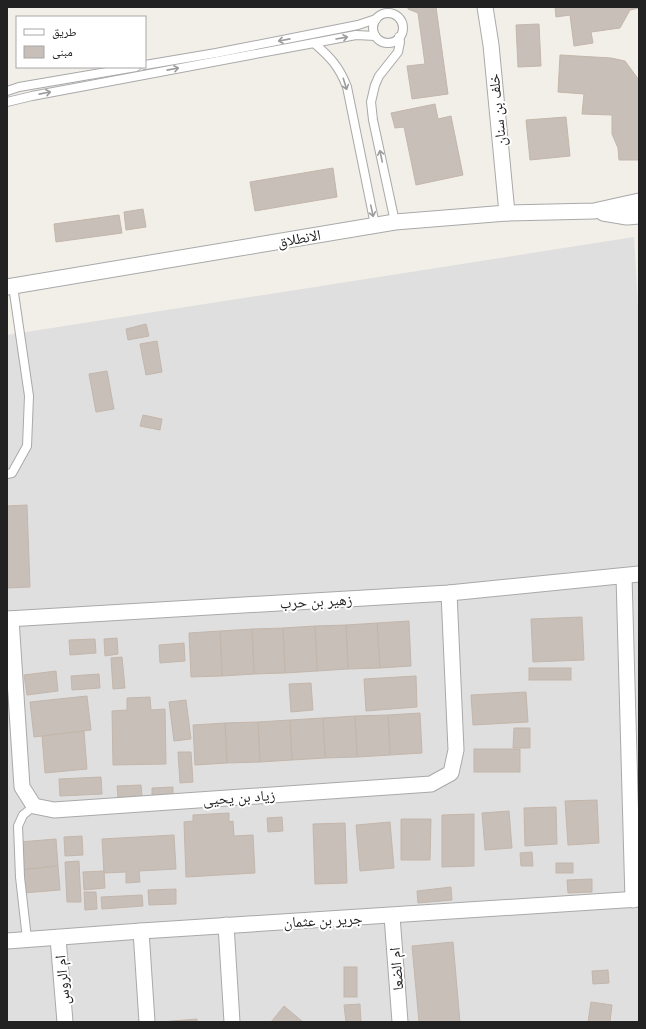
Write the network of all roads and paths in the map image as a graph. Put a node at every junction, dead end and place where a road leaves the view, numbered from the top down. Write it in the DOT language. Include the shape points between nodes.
graph roads {
  1 [pos="485,7"];
  2 [pos="376,19"];
  3 [pos="375,36"];
  4 [pos="400,37"];
  5 [pos="314,43"];
  6 [pos="146,65"];
  7 [pos="130,68"];
  8 [pos="7,90"];
  9 [pos="7,102"];
  10 [pos="639,201"];
  11 [pos="594,211"];
  12 [pos="507,213"];
  13 [pos="639,216"];
  14 [pos="395,222"];
  15 [pos="375,225"];
  16 [pos="10,287"];
  17 [pos="7,474"];
  18 [pos="639,574"];
  19 [pos="624,576"];
  20 [pos="449,593"];
  21 [pos="9,619"];
  22 [pos="34,806"];
  23 [pos="636,900"];
  24 [pos="392,916"];
  25 [pos="226,925"];
  26 [pos="140,931"];
  27 [pos="58,938"];
  28 [pos="27,939"];
  29 [pos="7,940"];
  30 [pos="65,1022"];
  31 [pos="147,1022"];
  32 [pos="232,1022"];
  33 [pos="400,1022"];
  1 -- 12 [label="street, خلف بن سنان"];
  2 -- 3 [label="lane" via="373,30"];
  2 -- 4 [label="lane" via="388,13 394,15 402,25"];
  2 -- 6 [label="lane, one-way" via="358,25 223,52"];
  3 -- 4 [label="lane" via="390,43"];
  5 -- 3 [label="lane, one-way" via="356,35"];
  14 -- 4 [label="lane, one-way" via="371,102 379,76 398,52"];
  9 -- 5 [label="lane, one-way"];
  5 -- 15 [label="lane, one-way" via="338,67 347,87"];
  7 -- 8 [label="lane"];
  10 -- 11 [label="street, الانطلاق"];
  11 -- 12 [label="street, الانطلاق"];
  11 -- 13 [label="street, الانطلاق" via="610,215"];
  12 -- 14 [label="street, الانطلاق"];
  14 -- 15 [label="street, الانطلاق"];
  15 -- 16 [label="street, الانطلاق"];
  16 -- 17 [label="lane" via="29,396 28,446 12,473"];
  18 -- 19 [label="street, زهير بن حرب"];
  19 -- 20 [label="street, زهير بن حرب"];
  19 -- 23 [label="street"];
  20 -- 21 [label="street, زهير بن حرب"];
  20 -- 22 [label="street, زياد بن يحيى" via="456,750 451,773 431,784 54,810"];
  21 -- 22 [label="street" via="22,787"];
  22 -- 28 [label="lane" via="23,815 18,826 20,877"];
  23 -- 24 [label="street, جرير بن عثمان"];
  24 -- 25 [label="street, جرير بن عثمان"];
  24 -- 33 [label="street, ام الضعا"];
  25 -- 26 [label="street, جرير بن عثمان"];
  25 -- 32 [label="street"];
  26 -- 27 [label="street, جرير بن عثمان"];
  26 -- 31 [label="street"];
  27 -- 28 [label="street, جرير بن عثمان"];
  27 -- 30 [label="street, ام الروس"];
  28 -- 29 [label="street, جرير بن عثمان"];
}
